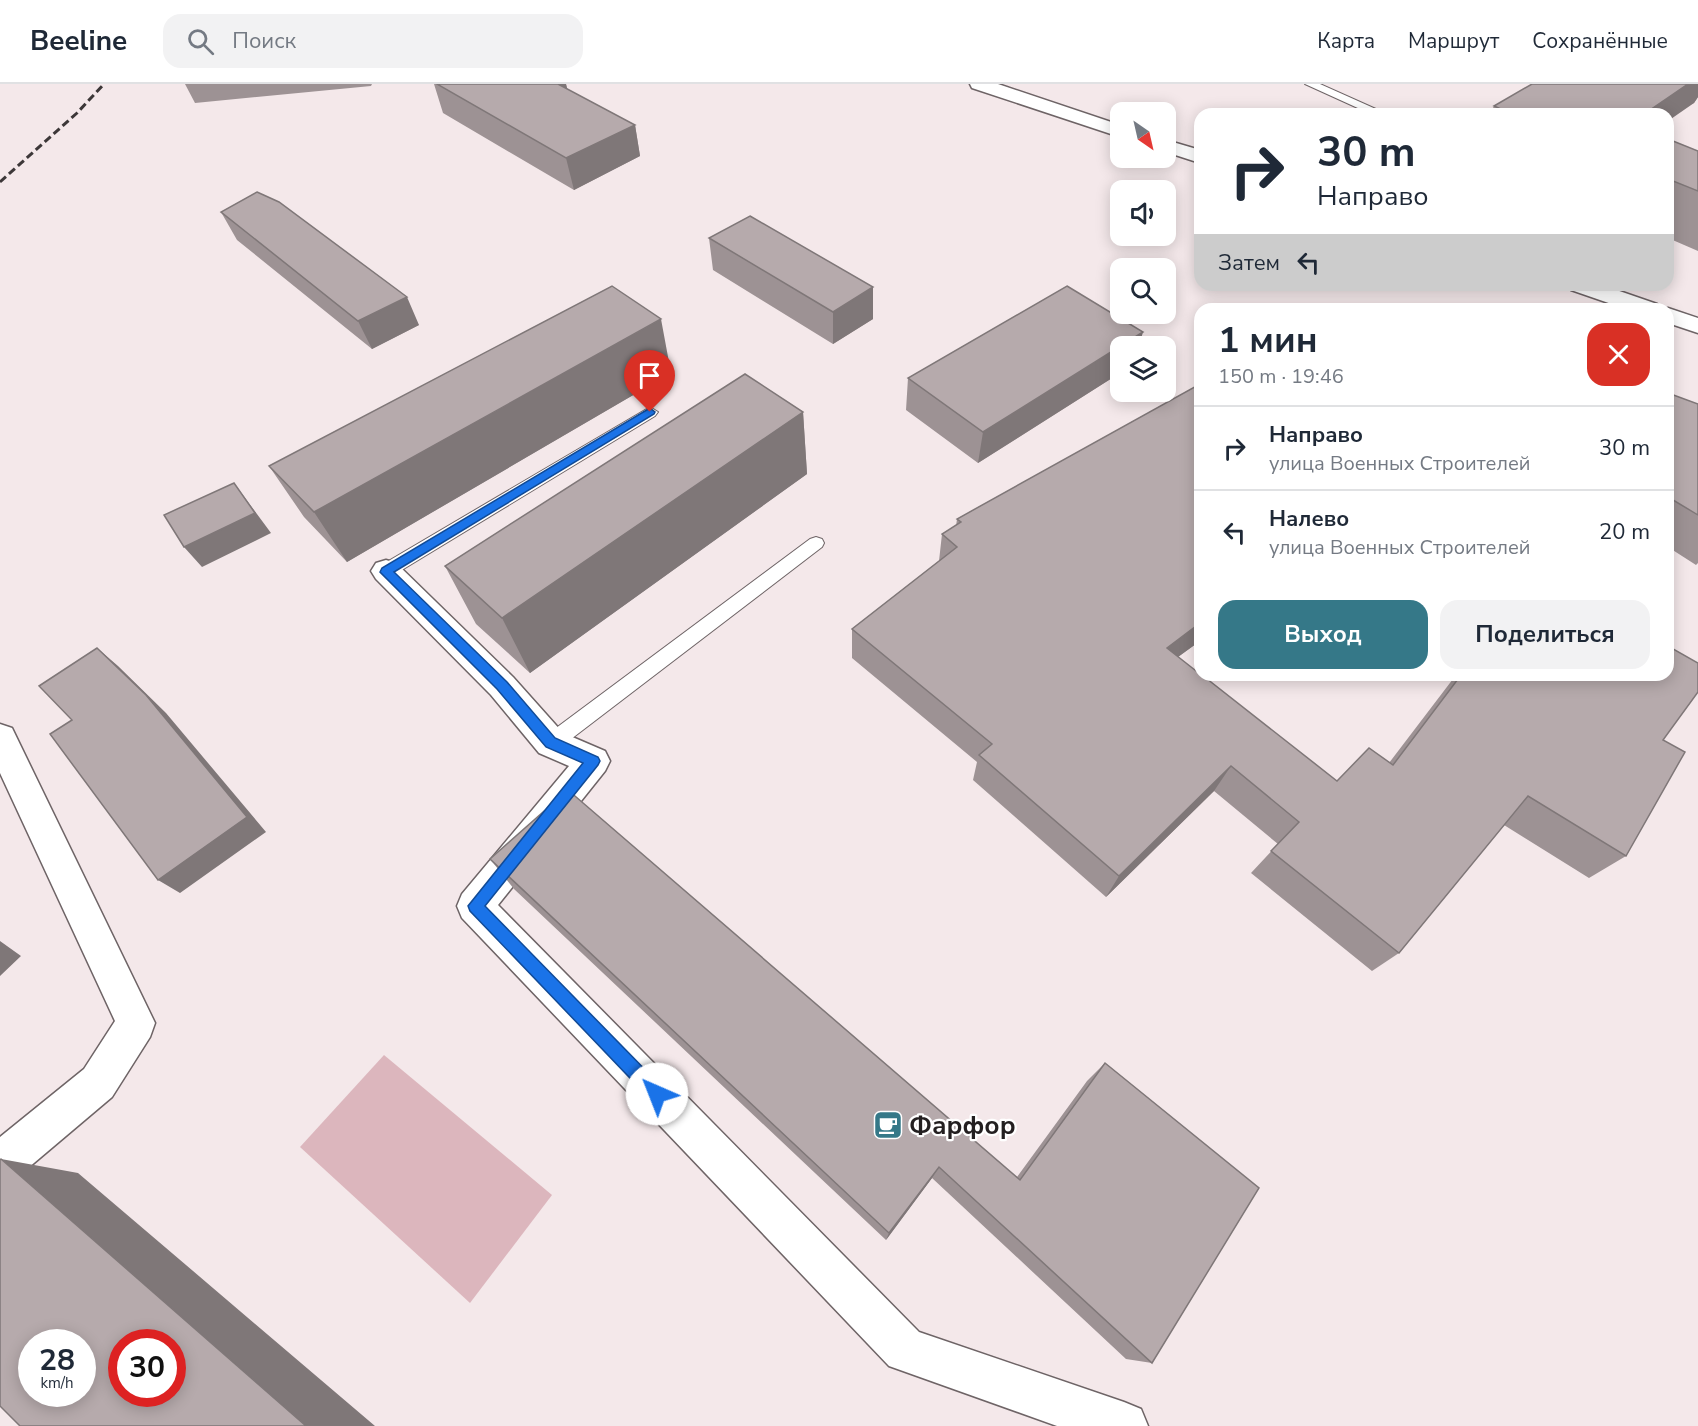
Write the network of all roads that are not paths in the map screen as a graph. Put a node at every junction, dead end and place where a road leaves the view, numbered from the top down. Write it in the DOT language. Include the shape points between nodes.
graph roads {
  1 [pos="979,84"];
  2 [pos="1311,84"];
  3 [pos="1368,108"];
  4 [pos="1110,128"];
  5 [pos="1176,150"];
  6 [pos="1194,156"];
  7 [pos="1596,291"];
  8 [pos="1632,303"];
  9 [pos="1674,317"];
  10 [pos="1698,326"];
  11 [pos="650,412"];
  12 [pos="816,543"];
  13 [pos="386,572"];
  14 [pos="0,738"];
  15 [pos="550,742"];
  16 [pos="0,1164"];
  17 [pos="1124,1426"];
  1 -- 4 [label="street"];
  2 -- 3 [label="lane"];
  5 -- 6 [label="street"];
  7 -- 8 [label="street"];
  9 -- 10 [label="street"];
  11 -- 13 [label="lane"];
  12 -- 15 [label="lane"];
  13 -- 15 [label="street" via="502,686"];
  14 -- 16 [label="street" via="136,1023 98,1083"];
  15 -- 17 [label="street" via="593,761 475,906 905,1350"];
}
